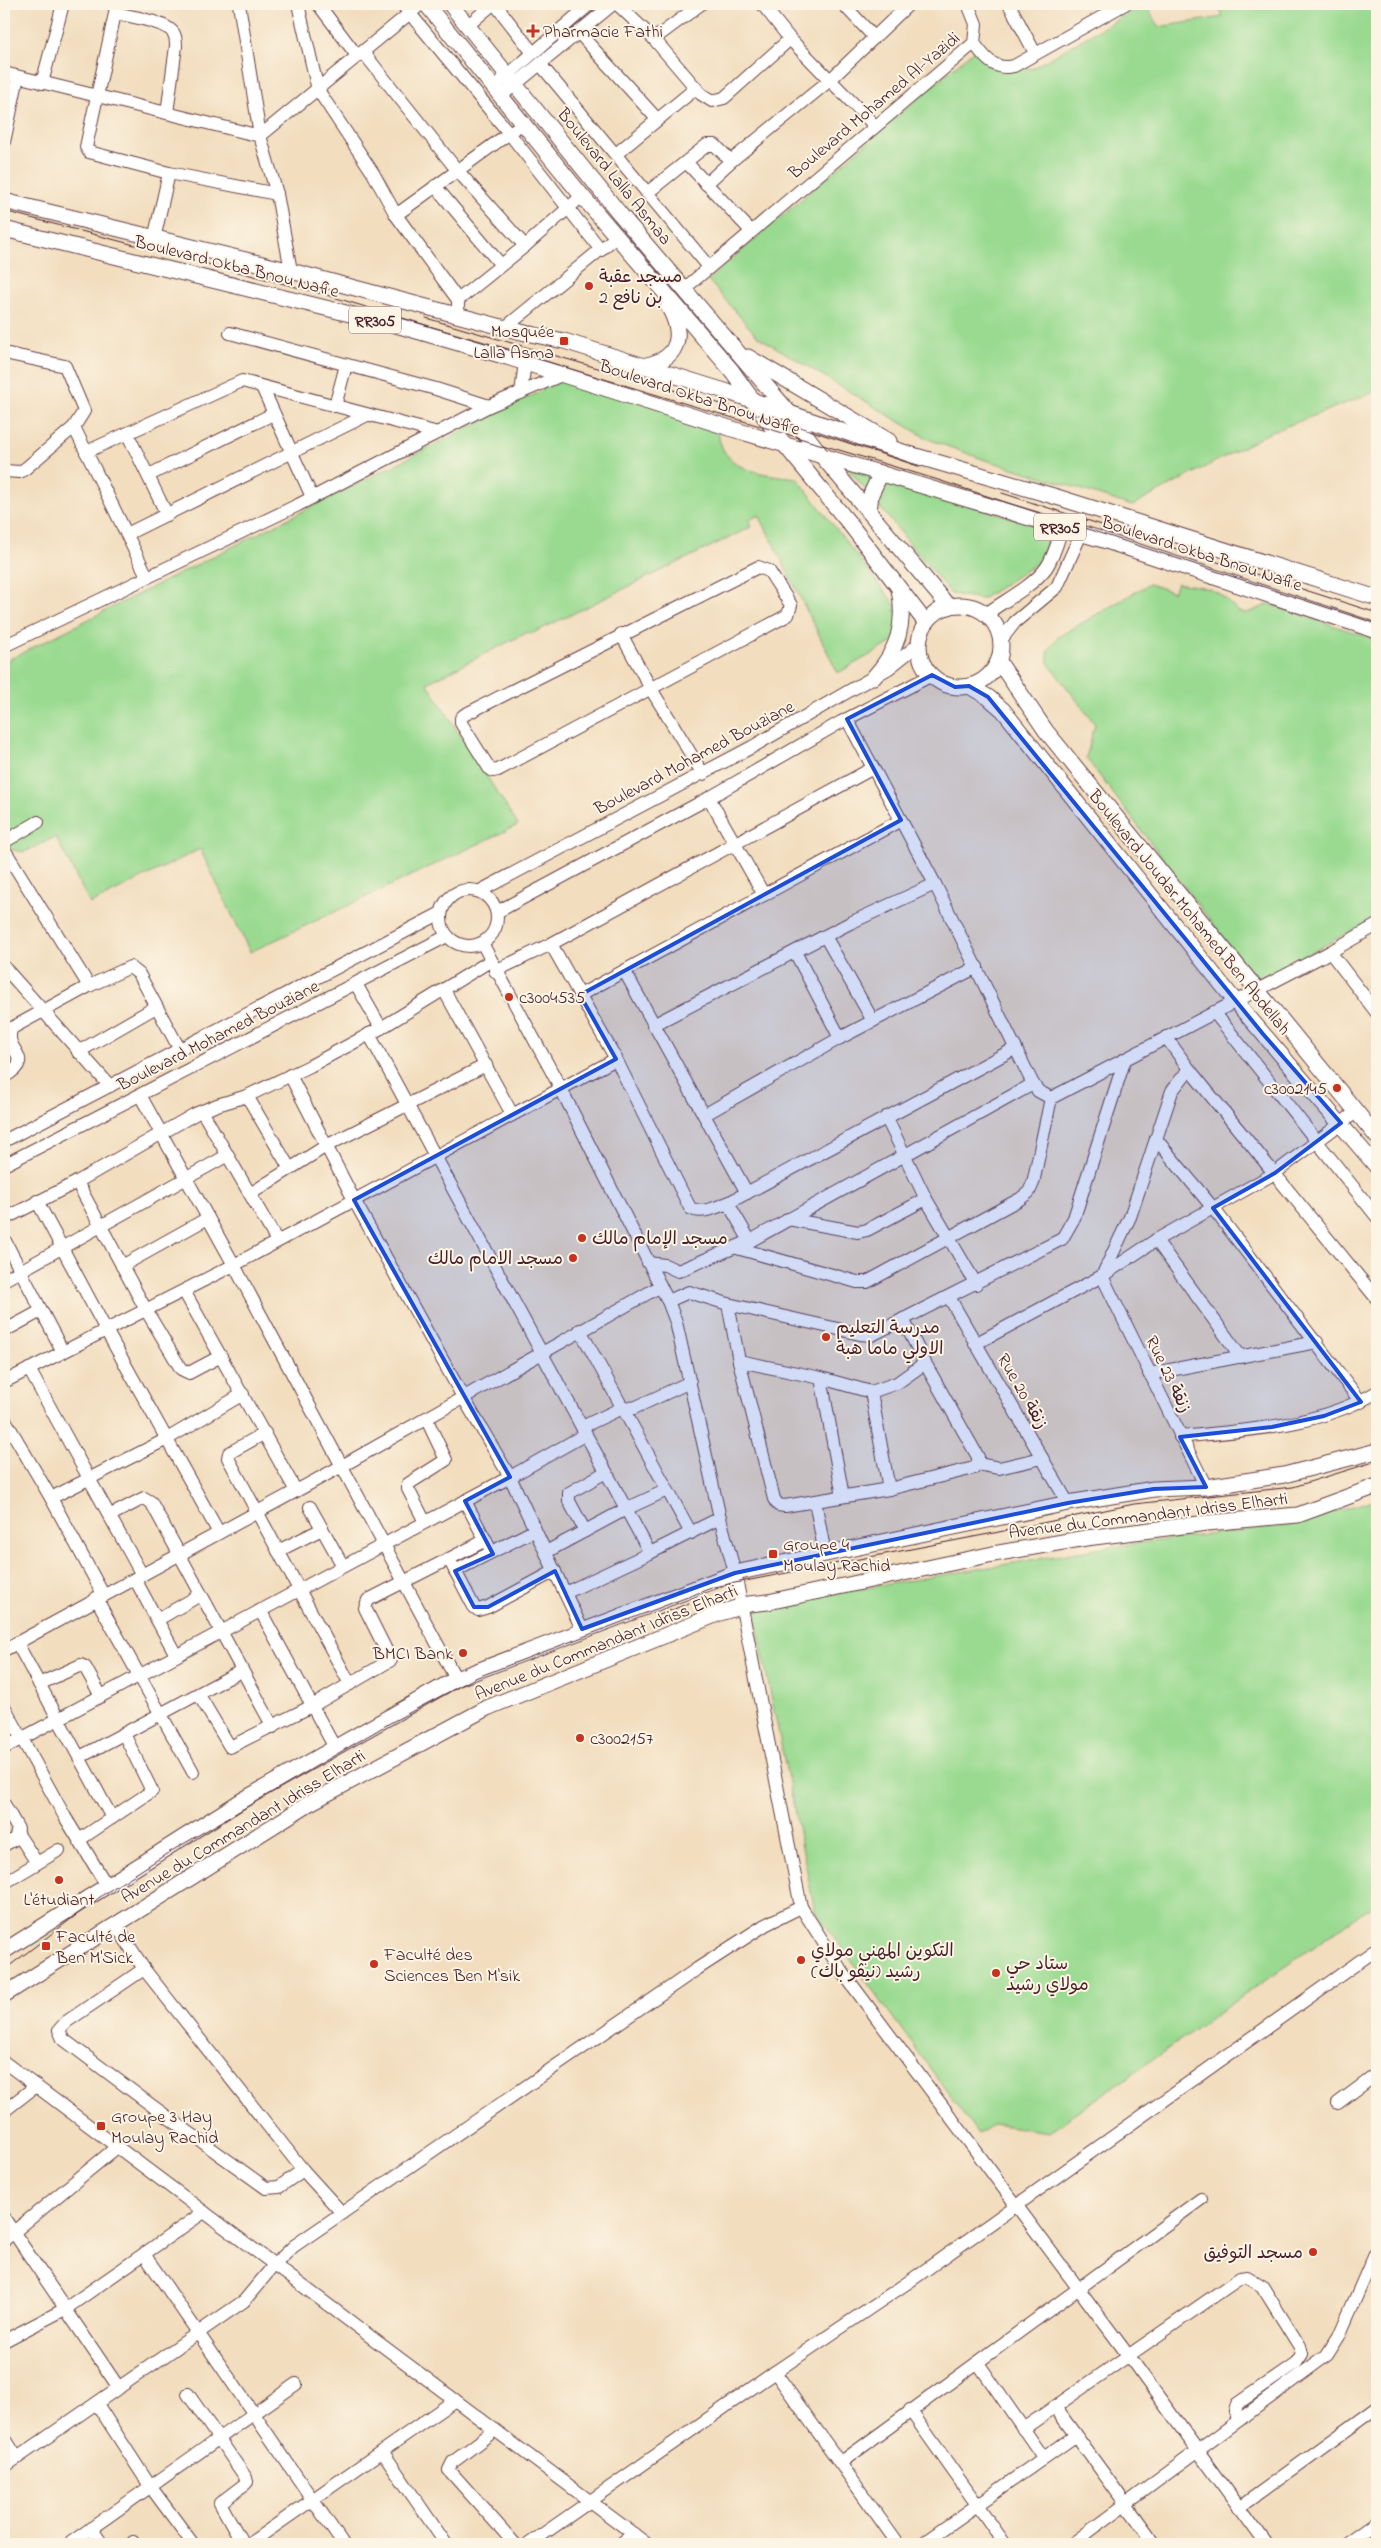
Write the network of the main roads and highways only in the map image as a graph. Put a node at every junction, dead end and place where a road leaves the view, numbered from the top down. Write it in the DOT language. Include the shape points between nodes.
graph roads {
  1 [pos="426,4"];
  2 [pos="450,4"];
  3 [pos="4,201"];
  4 [pos="4,229"];
  5 [pos="662,291"];
  6 [pos="735,350"];
  7 [pos="640,366"];
  8 [pos="755,402"];
  9 [pos="792,416"];
  10 [pos="784,444"];
  11 [pos="909,454"];
  12 [pos="821,455"];
  13 [pos="881,473"];
  14 [pos="869,512"];
  15 [pos="898,586"];
  16 [pos="1377,598"];
  17 [pos="949,606"];
  18 [pos="926,623"];
  19 [pos="1377,631"];
  20 [pos="998,662"];
  21 [pos="874,677"];
  22 [pos="970,686"];
  23 [pos="1377,1137"];
  24 [pos="1377,1167"];
  25 [pos="1377,1451"];
  26 [pos="1377,1486"];
  27 [pos="4,1951"];
  28 [pos="4,1995"];
  1 -- 5 [label="main road, Boulevard Lalla Asmaa"];
  2 -- 6 [label="main road, Boulevard Lalla Asmaa" via="595,184"];
  3 -- 7 [label="main road, Boulevard Okba Bnou Nafie / RR305" via="564,341"];
  4 -- 10 [label="main road, Boulevard Okba Bnou Nafie / RR305" via="403,327"];
  5 -- 7 [label="main road" via="678,325 677,341 662,360"];
  5 -- 8 [label="main road, Boulevard Lalla Asmaa"];
  6 -- 9 [label="main road, Boulevard Lalla Asmaa"];
  6 -- 11 [label="main road"];
  7 -- 8 [label="main road, Boulevard Okba Bnou Nafie / RR305"];
  8 -- 9 [label="main road, Boulevard Okba Bnou Nafie / RR305"];
  8 -- 10 [label="main road"];
  9 -- 11 [label="main road, Boulevard Okba Bnou Nafie / RR305"];
  9 -- 12 [label="main road"];
  10 -- 12 [label="main road, Boulevard Okba Bnou Nafie / RR305"];
  10 -- 15 [label="main road"];
  11 -- 16 [label="main road, Boulevard Okba Bnou Nafie / RR305"];
  12 -- 13 [label="main road, Boulevard Okba Bnou Nafie / RR305"];
  12 -- 14 [label="main road"];
  13 -- 14 [label="main road" via="871,494"];
  13 -- 19 [label="main road, Boulevard Okba Bnou Nafie / RR305" via="1081,534"];
  14 -- 17 [label="main road"];
  15 -- 18 [label="main road"];
  15 -- 21 [label="main road" via="902,625 887,662"];
  17 -- 18 [label="main road"];
  17 -- 20 [label="main road" via="972,607 986,614 998,629 1001,640"];
  18 -- 22 [label="main road" via="919,644 924,664 941,682 955,687"];
  20 -- 22 [label="main road" via="987,677"];
  20 -- 23 [label="main road, Boulevard Joudar Mohamed Ben Abdellah" via="1046,731"];
  22 -- 24 [label="main road, Boulevard Joudar Mohamed Ben Abdellah" via="1003,710 1235,1001"];
  25 -- 27 [label="main road, Avenue du Commandant Idriss Elharti" via="1284,1475 1206,1487 1154,1489 1068,1503 735,1573 456,1679 241,1801"];
  26 -- 28 [label="main road, Avenue du Commandant Idriss Elharti" via="1298,1514 1207,1522 1077,1540 993,1554 740,1607 487,1708 308,1804"];
}
